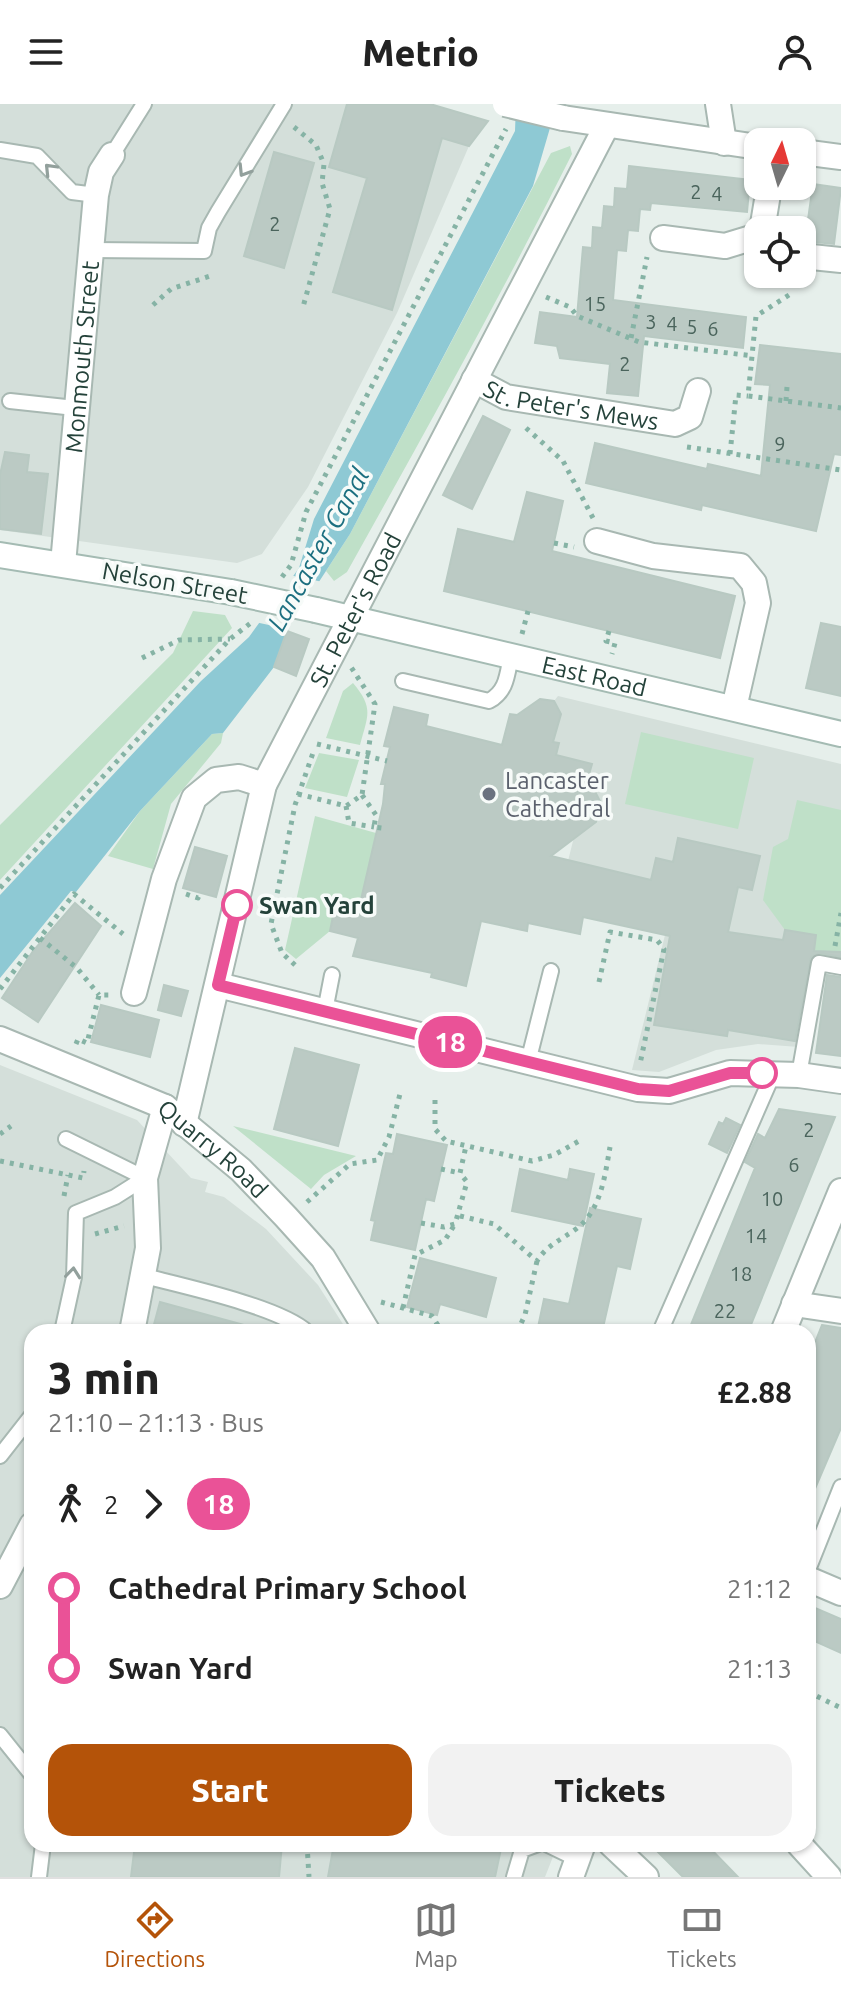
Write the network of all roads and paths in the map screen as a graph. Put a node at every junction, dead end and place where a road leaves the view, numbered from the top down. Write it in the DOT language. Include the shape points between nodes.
graph roads {
  1 [pos="144,104"];
  2 [pos="718,104"];
  3 [pos="282,108"];
  4 [pos="506,111"];
  5 [pos="585,117"];
  6 [pos="724,143"];
  7 [pos="744,145"];
  8 [pos="0,150"];
  9 [pos="816,154"];
  10 [pos="112,155"];
  11 [pos="841,157"];
  12 [pos="96,195"];
  13 [pos="663,238"];
  14 [pos="744,240"];
  15 [pos="91,250"];
  16 [pos="816,257"];
  17 [pos="841,260"];
  18 [pos="210,276"];
  19 [pos="523,287"];
  20 [pos="789,295"];
  21 [pos="153,305"];
  22 [pos="303,307"];
  23 [pos="631,338"];
  24 [pos="753,356"];
  25 [pos="474,380"];
  26 [pos="787,387"];
  27 [pos="698,391"];
  28 [pos="748,396"];
  29 [pos="506,397"];
  30 [pos="10,401"];
  31 [pos="786,401"];
  32 [pos="75,408"];
  33 [pos="841,408"];
  34 [pos="841,470"];
  35 [pos="597,541"];
  36 [pos="0,555"];
  37 [pos="63,564"];
  38 [pos="274,589"];
  39 [pos="258,613"];
  40 [pos="349,617"];
  41 [pos="230,639"];
  42 [pos="511,656"];
  43 [pos="142,658"];
  44 [pos="359,677"];
  45 [pos="403,681"];
  46 [pos="734,708"];
  47 [pos="841,734"];
  48 [pos="317,744"];
  49 [pos="365,754"];
  50 [pos="387,761"];
  51 [pos="264,785"];
  52 [pos="298,795"];
  53 [pos="362,795"];
  54 [pos="346,806"];
  55 [pos="374,827"];
  56 [pos="382,828"];
  57 [pos="0,888"];
  58 [pos="841,913"];
  59 [pos="39,938"];
  60 [pos="841,947"];
  61 [pos="143,950"];
  62 [pos="295,965"];
  63 [pos="841,967"];
  64 [pos="551,971"];
  65 [pos="332,975"];
  66 [pos="599,982"];
  67 [pos="218,985"];
  68 [pos="0,989"];
  69 [pos="134,993"];
  70 [pos="99,995"];
  71 [pos="325,1011"];
  72 [pos="93,1021"];
  73 [pos="89,1035"];
  74 [pos="0,1039"];
  75 [pos="528,1062"];
  76 [pos="773,1074"];
  77 [pos="799,1075"];
  78 [pos="841,1081"];
  79 [pos="633,1088"];
  80 [pos="401,1090"];
  81 [pos="435,1100"];
  82 [pos="165,1107"];
  83 [pos="184,1124"];
  84 [pos="11,1126"];
  85 [pos="0,1134"];
  86 [pos="66,1139"];
  87 [pos="579,1141"];
  88 [pos="466,1146"];
  89 [pos="610,1147"];
  90 [pos="0,1161"];
  91 [pos="87,1161"];
  92 [pos="441,1169"];
  93 [pos="460,1173"];
  94 [pos="68,1175"];
  95 [pos="145,1178"];
  96 [pos="839,1200"];
  97 [pos="63,1201"];
  98 [pos="460,1216"];
  99 [pos="286,1217"];
  100 [pos="421,1223"];
  101 [pos="455,1224"];
  102 [pos="124,1226"];
  103 [pos="91,1244"];
  104 [pos="537,1261"];
  105 [pos="144,1276"];
  106 [pos="348,1300"];
  107 [pos="794,1304"];
  108 [pos="403,1308"];
  109 [pos="841,1311"];
  110 [pos="64,1324"];
  111 [pos="134,1324"];
  112 [pos="298,1324"];
  113 [pos="363,1324"];
  114 [pos="437,1324"];
  115 [pos="521,1324"];
  116 [pos="664,1324"];
  117 [pos="786,1324"];
  118 [pos="24,1425"];
  119 [pos="0,1456"];
  120 [pos="841,1487"];
  121 [pos="24,1543"];
  122 [pos="816,1550"];
  123 [pos="816,1582"];
  124 [pos="0,1586"];
  125 [pos="841,1593"];
  126 [pos="816,1696"];
  127 [pos="841,1708"];
  128 [pos="0,1735"];
  129 [pos="24,1765"];
  130 [pos="42,1852"];
  131 [pos="307,1852"];
  132 [pos="521,1852"];
  133 [pos="619,1852"];
  134 [pos="806,1852"];
  135 [pos="39,1877"];
  136 [pos="309,1877"];
  137 [pos="514,1877"];
  138 [pos="646,1877"];
  139 [pos="829,1877"];
  1 -- 10 [label="lane"];
  2 -- 6 [label="street"];
  3 -- 15 [label="lane, one-way" via="218,212 204,251"];
  3 -- 22 [label="path" via="316,145 330,209"];
  4 -- 5 [label="street, bridge"];
  4 -- 38 [label="path" via="506,130 306,512 291,565"];
  5 -- 6 [label="street"];
  5 -- 19 [label="street, St. Peter's Road"];
  6 -- 7 [label="street"];
  12 -- 8 [label="lane, one-way" via="72,192 37,156"];
  9 -- 11 [label="street"];
  10 -- 12 [label="street, Monmouth Street"];
  12 -- 15 [label="street, Monmouth Street"];
  13 -- 14 [label="street" via="725,246"];
  13 -- 23 [label="path" via="650,250 644,267"];
  15 -- 32 [label="street, Monmouth Street"];
  16 -- 17 [label="street"];
  18 -- 21 [label="path" via="171,289"];
  19 -- 23 [label="path"];
  19 -- 25 [label="street, St. Peter's Road"];
  20 -- 24 [label="path" via="756,316"];
  23 -- 24 [label="path"];
  24 -- 28 [label="path"];
  25 -- 29 [label="street, St. Peter's Mews"];
  25 -- 40 [label="street, St. Peter's Road"];
  26 -- 31 [label="path"];
  27 -- 29 [label="street, St. Peter's Mews" via="690,417 675,424"];
  28 -- 31 [label="path"];
  28 -- 34 [label="path" via="736,395 730,454"];
  29 -- 35 [label="path" via="520,423 563,461 589,506"];
  30 -- 32 [label="lane"];
  31 -- 33 [label="path"];
  32 -- 37 [label="street, Monmouth Street"];
  35 -- 46 [label="street" via="653,556 740,566 754,583 758,603"];
  36 -- 37 [label="street, Nelson Street"];
  37 -- 40 [label="street, Nelson Street, bridge"];
  39 -- 41 [label="path"];
  40 -- 42 [label="street, East Road"];
  40 -- 51 [label="street, St. Peter's Road"];
  41 -- 43 [label="path" via="179,640"];
  41 -- 57 [label="path"];
  42 -- 45 [label="lane" via="506,684 489,701"];
  42 -- 46 [label="street, East Road"];
  44 -- 49 [label="path" via="375,704"];
  46 -- 47 [label="street, East Road"];
  48 -- 49 [label="path"];
  49 -- 50 [label="path"];
  49 -- 53 [label="path"];
  51 -- 52 [label="path"];
  51 -- 61 [label="street" via="239,777 216,780 194,798"];
  51 -- 67 [label="street, St. Peter's Road"];
  52 -- 54 [label="path"];
  52 -- 62 [label="path" via="271,924 282,953"];
  53 -- 54 [label="path"];
  53 -- 55 [label="path" via="376,815"];
  54 -- 55 [label="path" via="349,823"];
  55 -- 56 [label="path"];
  58 -- 60 [label="path" via="833,946"];
  59 -- 61 [label="path" via="74,894"];
  59 -- 68 [label="path"];
  59 -- 70 [label="path" via="77,968"];
  61 -- 69 [label="street"];
  63 -- 77 [label="lane" via="819,963"];
  64 -- 75 [label="lane"];
  65 -- 71 [label="lane"];
  66 -- 79 [label="path" via="610,932 657,940 664,949"];
  67 -- 71 [label="street"];
  67 -- 83 [label="street, St. Peter's Road"];
  71 -- 75 [label="street"];
  72 -- 73 [label="path"];
  74 -- 82 [label="street, Quarry Road"];
  75 -- 79 [label="street"];
  76 -- 77 [label="street"];
  76 -- 79 [label="street" via="730,1073 669,1091"];
  76 -- 116 [label="lane"];
  77 -- 78 [label="street"];
  80 -- 99 [label="path" via="377,1160 350,1164"];
  81 -- 88 [label="path" via="435,1129 446,1141"];
  82 -- 83 [label="street, Quarry Road"];
  82 -- 95 [label="street"];
  83 -- 99 [label="street, Quarry Road" via="241,1170"];
  84 -- 85 [label="path"];
  86 -- 95 [label="lane"];
  87 -- 88 [label="path" via="532,1161"];
  88 -- 93 [label="path"];
  89 -- 104 [label="path" via="596,1205 581,1226 546,1247"];
  90 -- 94 [label="path"];
  91 -- 94 [label="path" via="83,1178"];
  92 -- 93 [label="path"];
  93 -- 98 [label="path" via="467,1182"];
  94 -- 97 [label="path"];
  95 -- 105 [label="street"];
  110 -- 95 [label="lane, one-way" via="74,1277 76,1213"];
  96 -- 107 [label="street"];
  98 -- 101 [label="path"];
  98 -- 104 [label="path" via="494,1224"];
  99 -- 106 [label="street, Quarry Road" via="323,1258"];
  100 -- 101 [label="path"];
  101 -- 108 [label="path" via="445,1240 415,1255"];
  102 -- 103 [label="path" via="94,1235"];
  104 -- 115 [label="path"];
  105 -- 111 [label="street"];
  105 -- 112 [label="lane"];
  106 -- 108 [label="path"];
  106 -- 113 [label="street, Quarry Road"];
  107 -- 109 [label="street"];
  107 -- 117 [label="street"];
  108 -- 114 [label="path" via="432,1316"];
  118 -- 119 [label="lane"];
  120 -- 122 [label="lane"];
  121 -- 124 [label="street"];
  123 -- 125 [label="street"];
  126 -- 127 [label="path"];
  128 -- 129 [label="lane"];
  130 -- 135 [label="lane"];
  131 -- 136 [label="path"];
  132 -- 137 [label="lane"];
  133 -- 138 [label="street"];
  134 -- 139 [label="street"];
}
